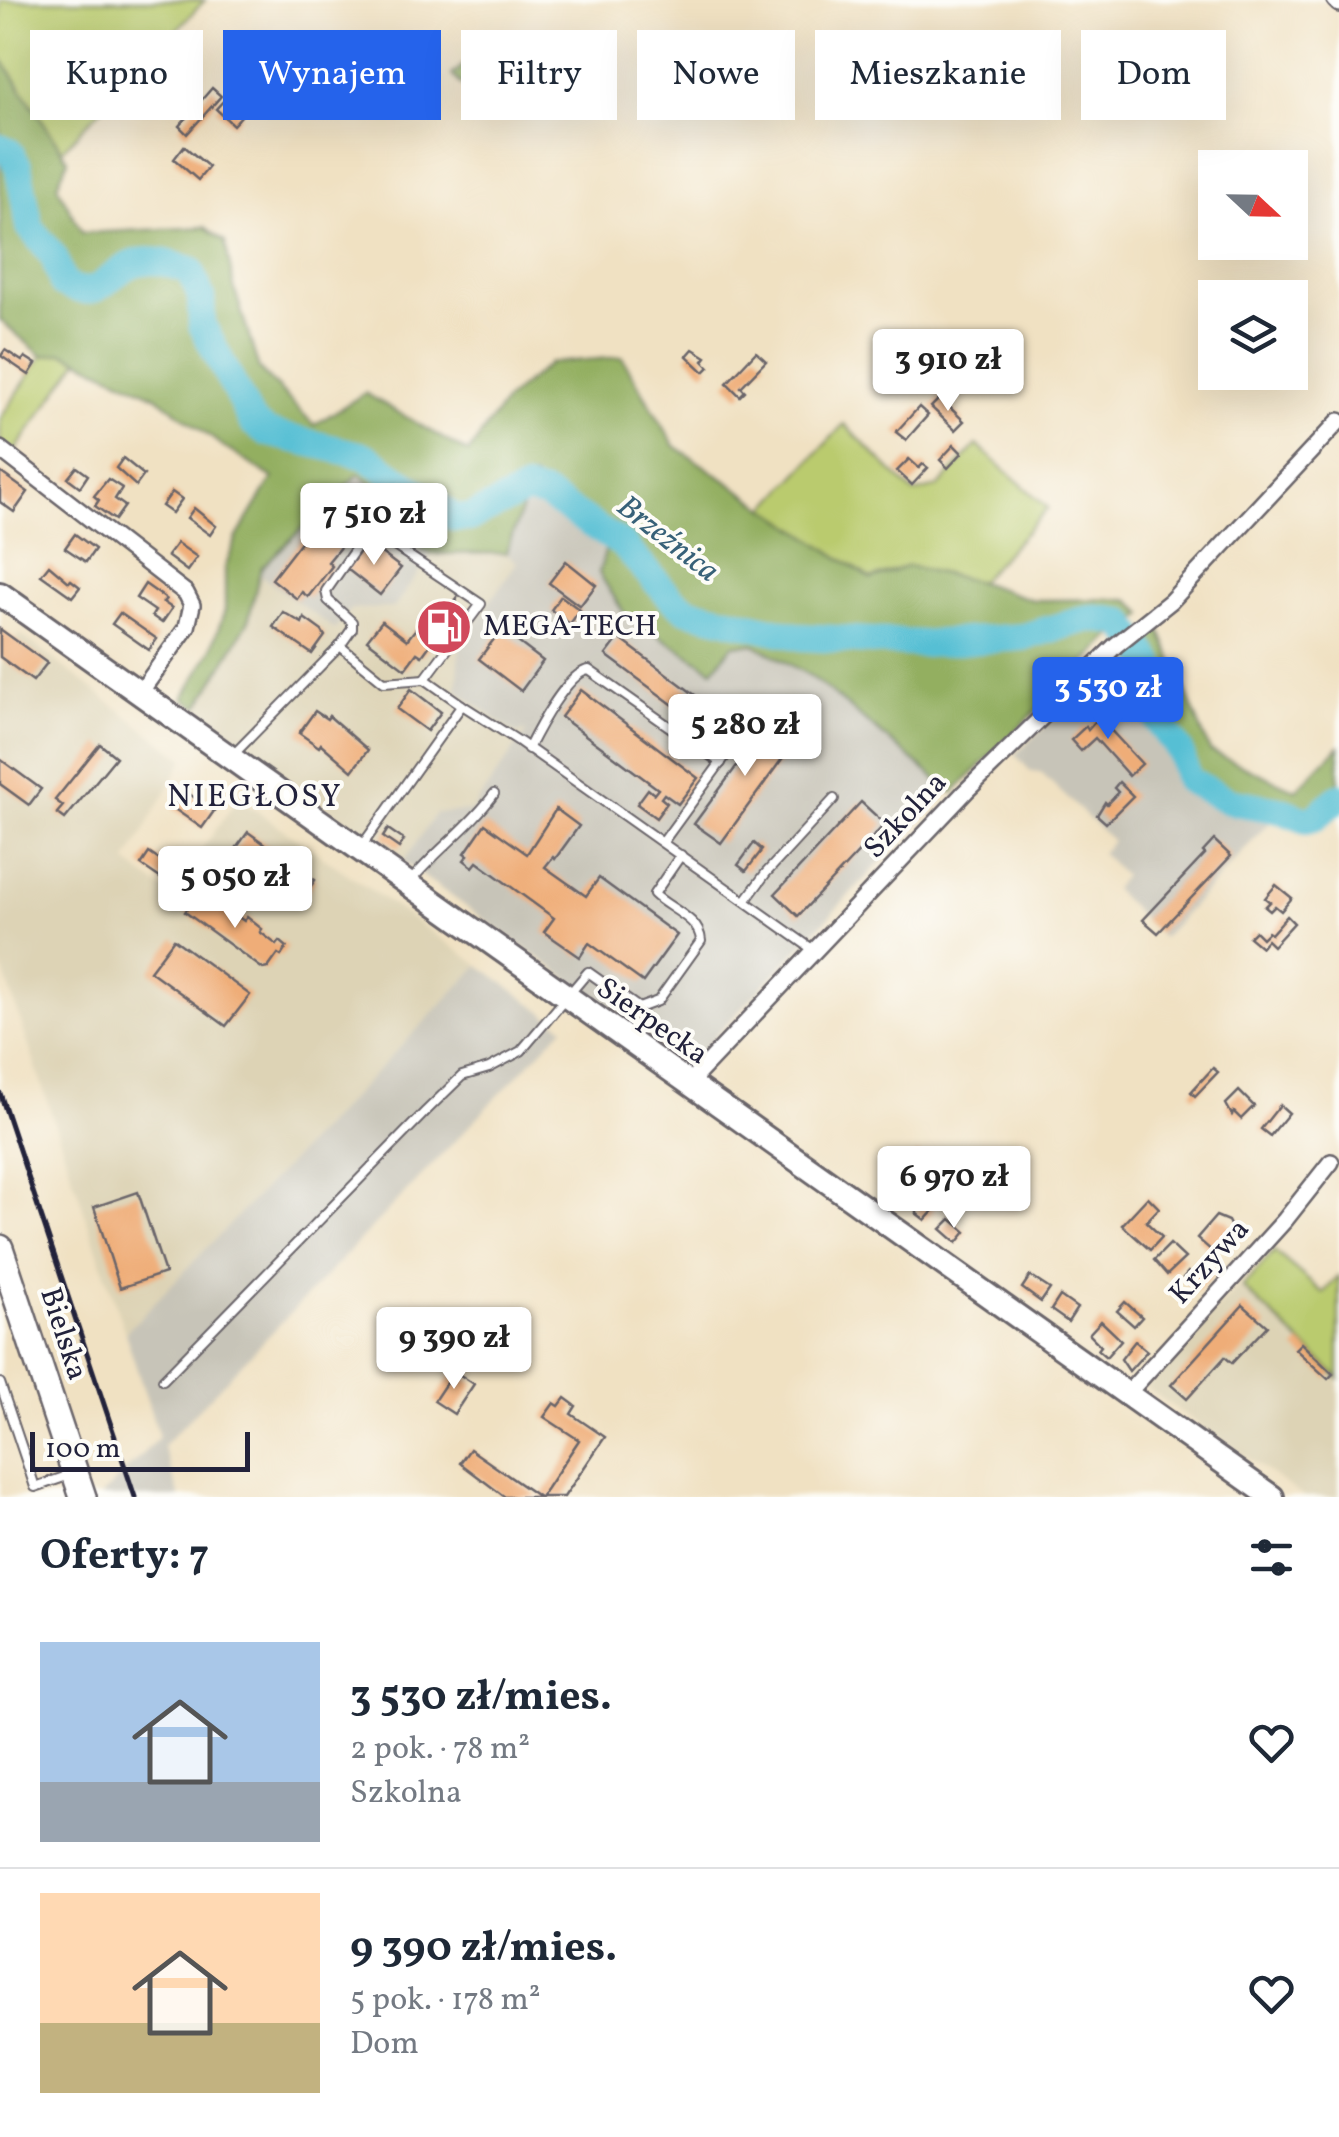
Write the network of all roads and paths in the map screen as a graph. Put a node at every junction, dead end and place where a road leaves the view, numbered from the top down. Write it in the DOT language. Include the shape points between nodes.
graph roads {
  1 [pos="1339,422"];
  2 [pos="0,449"];
  3 [pos="0,594"];
  4 [pos="340,646"];
  5 [pos="424,679"];
  6 [pos="139,694"];
  7 [pos="462,706"];
  8 [pos="740,736"];
  9 [pos="528,749"];
  10 [pos="229,759"];
  11 [pos="720,763"];
  12 [pos="494,794"];
  13 [pos="834,799"];
  14 [pos="663,842"];
  15 [pos="358,851"];
  16 [pos="681,855"];
  17 [pos="407,886"];
  18 [pos="746,900"];
  19 [pos="816,952"];
  20 [pos="567,998"];
  21 [pos="688,1084"];
  22 [pos="1331,1162"];
  23 [pos="0,1248"];
  24 [pos="164,1380"];
  25 [pos="0,1383"];
  26 [pos="1126,1395"];
  27 [pos="79,1485"];
  28 [pos="36,1492"];
  29 [pos="1272,1497"];
  1 -- 19 [label="street, Szkolna" via="1171,601 1116,645 966,791"];
  2 -- 6 [label="street" via="186,594 192,605 187,627"];
  3 -- 6 [label="street, Sierpecka"];
  4 -- 5 [label="lane" via="384,682"];
  4 -- 5 [label="lane" via="352,622 326,591 365,534 378,536 481,604"];
  4 -- 10 [label="lane"];
  5 -- 7 [label="lane"];
  6 -- 10 [label="street, Sierpecka"];
  7 -- 9 [label="lane"];
  7 -- 15 [label="lane"];
  8 -- 11 [label="lane"];
  9 -- 11 [label="lane" via="570,680 590,670"];
  9 -- 14 [label="lane"];
  10 -- 15 [label="street, Sierpecka"];
  11 -- 14 [label="lane"];
  12 -- 17 [label="lane"];
  13 -- 18 [label="lane"];
  14 -- 16 [label="lane"];
  15 -- 17 [label="street, Sierpecka"];
  16 -- 18 [label="lane"];
  16 -- 20 [label="lane" via="654,894 691,922 701,940 658,1002 640,1008 588,972"];
  17 -- 20 [label="street, Sierpecka"];
  18 -- 19 [label="lane"];
  19 -- 21 [label="street, Szkolna"];
  20 -- 21 [label="street, Sierpecka"];
  20 -- 24 [label="lane" via="521,1051 462,1076"];
  21 -- 26 [label="street, Sierpecka"];
  22 -- 26 [label="street, Krzywa"];
  23 -- 27 [label="main road, Bielska"];
  25 -- 28 [label="lane"];
  26 -- 29 [label="street, Sierpecka"];
  27 -- 28 [label="lane"];
}
